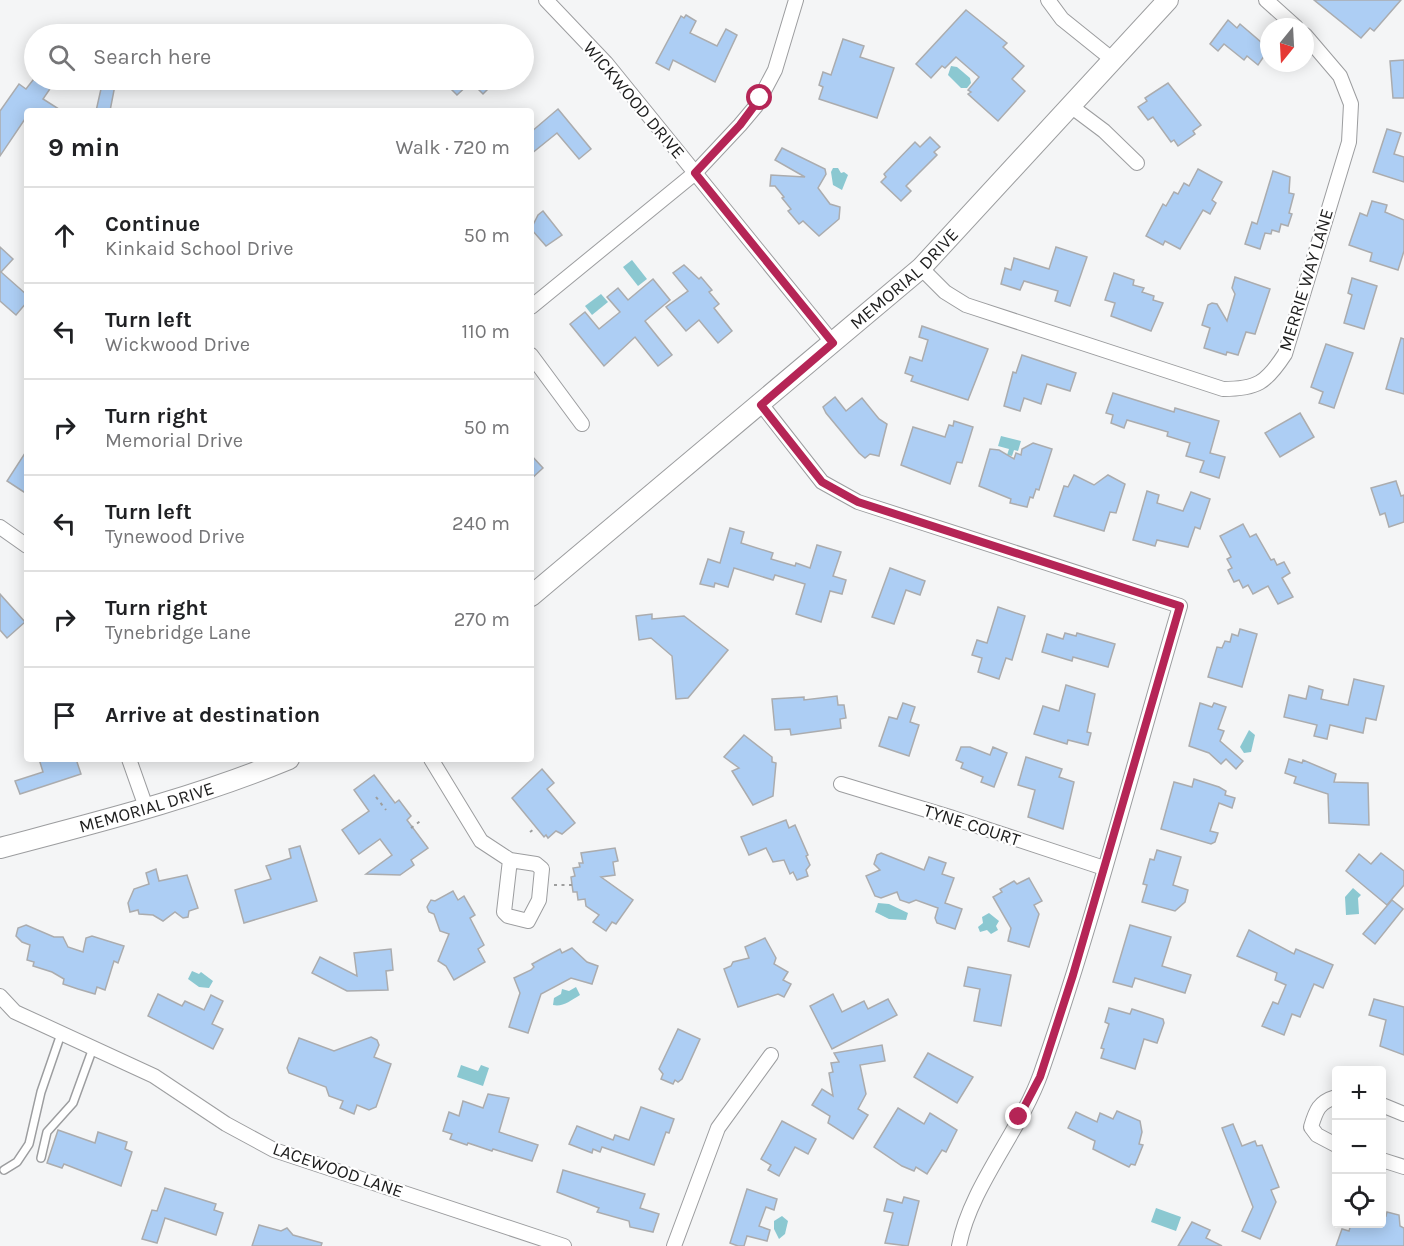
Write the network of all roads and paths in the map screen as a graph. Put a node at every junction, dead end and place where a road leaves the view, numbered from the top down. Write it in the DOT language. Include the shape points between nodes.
graph roads {
  1 [pos="546,0"];
  2 [pos="796,0"];
  3 [pos="1048,0"];
  4 [pos="1168,0"];
  5 [pos="1266,0"];
  6 [pos="1286,18"];
  7 [pos="1314,46"];
  8 [pos="1113,60"];
  9 [pos="1072,107"];
  10 [pos="1137,163"];
  11 [pos="695,173"];
  12 [pos="921,268"];
  13 [pos="534,305"];
  14 [pos="833,343"];
  15 [pos="534,359"];
  16 [pos="761,405"];
  17 [pos="582,424"];
  18 [pos="0,527"];
  19 [pos="24,544"];
  20 [pos="536,592"];
  21 [pos="130,762"];
  22 [pos="282,762"];
  23 [pos="433,762"];
  24 [pos="841,784"];
  25 [pos="376,797"];
  26 [pos="147,810"];
  27 [pos="386,810"];
  28 [pos="423,819"];
  29 [pos="411,828"];
  30 [pos="534,829"];
  31 [pos="530,832"];
  32 [pos="0,848"];
  33 [pos="510,860"];
  34 [pos="1104,868"];
  35 [pos="542,882"];
  36 [pos="572,885"];
  37 [pos="0,996"];
  38 [pos="61,1034"];
  39 [pos="93,1048"];
  40 [pos="771,1055"];
  41 [pos="1332,1098"];
  42 [pos="1386,1107"];
  43 [pos="1404,1114"];
  44 [pos="1332,1143"];
  45 [pos="41,1158"];
  46 [pos="1386,1161"];
  47 [pos="1404,1167"];
  48 [pos="4,1170"];
  49 [pos="564,1246"];
  50 [pos="674,1246"];
  51 [pos="958,1246"];
  1 -- 11 [label="street, WICKWOOD DRIVE" via="606,63"];
  2 -- 11 [label="street" via="775,69 756,106"];
  3 -- 8 [label="street" via="1062,19"];
  4 -- 8 [label="street, MEMORIAL DRIVE"];
  5 -- 6 [label="street"];
  7 -- 12 [label="street, MERRIE WAY LANE" via="1340,76 1352,104 1349,141 1285,354 1270,377 1248,389 1223,389 966,305 945,292"];
  8 -- 9 [label="street, MEMORIAL DRIVE"];
  9 -- 10 [label="street"];
  9 -- 12 [label="street, MEMORIAL DRIVE"];
  11 -- 13 [label="street"];
  11 -- 14 [label="street, WICKWOOD DRIVE"];
  12 -- 14 [label="street, MEMORIAL DRIVE"];
  14 -- 16 [label="street, MEMORIAL DRIVE"];
  15 -- 17 [label="street"];
  16 -- 20 [label="street, MEMORIAL DRIVE"];
  16 -- 34 [label="street" via="822,482 858,502 1180,606"];
  18 -- 19 [label="street"];
  21 -- 26 [label="street"];
  22 -- 26 [label="street, MEMORIAL DRIVE" via="232,783"];
  23 -- 33 [label="street" via="481,841"];
  24 -- 34 [label="street, TYNE COURT"];
  25 -- 27 [label="path"];
  26 -- 32 [label="street, MEMORIAL DRIVE"];
  28 -- 29 [label="path"];
  30 -- 31 [label="path"];
  33 -- 35 [label="street" via="536,864 542,869"];
  33 -- 35 [label="street" via="504,900 508,916 528,921 539,900"];
  34 -- 51 [label="street" via="1040,1077 973,1208"];
  35 -- 36 [label="path"];
  37 -- 38 [label="street, LACEWOOD LANE" via="15,1012"];
  38 -- 39 [label="street, LACEWOOD LANE"];
  38 -- 48 [label="lane" via="41,1092 29,1144 17,1162"];
  39 -- 45 [label="lane" via="73,1103 47,1132"];
  39 -- 49 [label="street, LACEWOOD LANE" via="154,1076 226,1124 274,1150"];
  40 -- 50 [label="street" via="718,1128"];
  41 -- 44 [label="street" via="1316,1108 1311,1127"];
  42 -- 43 [label="street"];
  46 -- 47 [label="street"];
}
